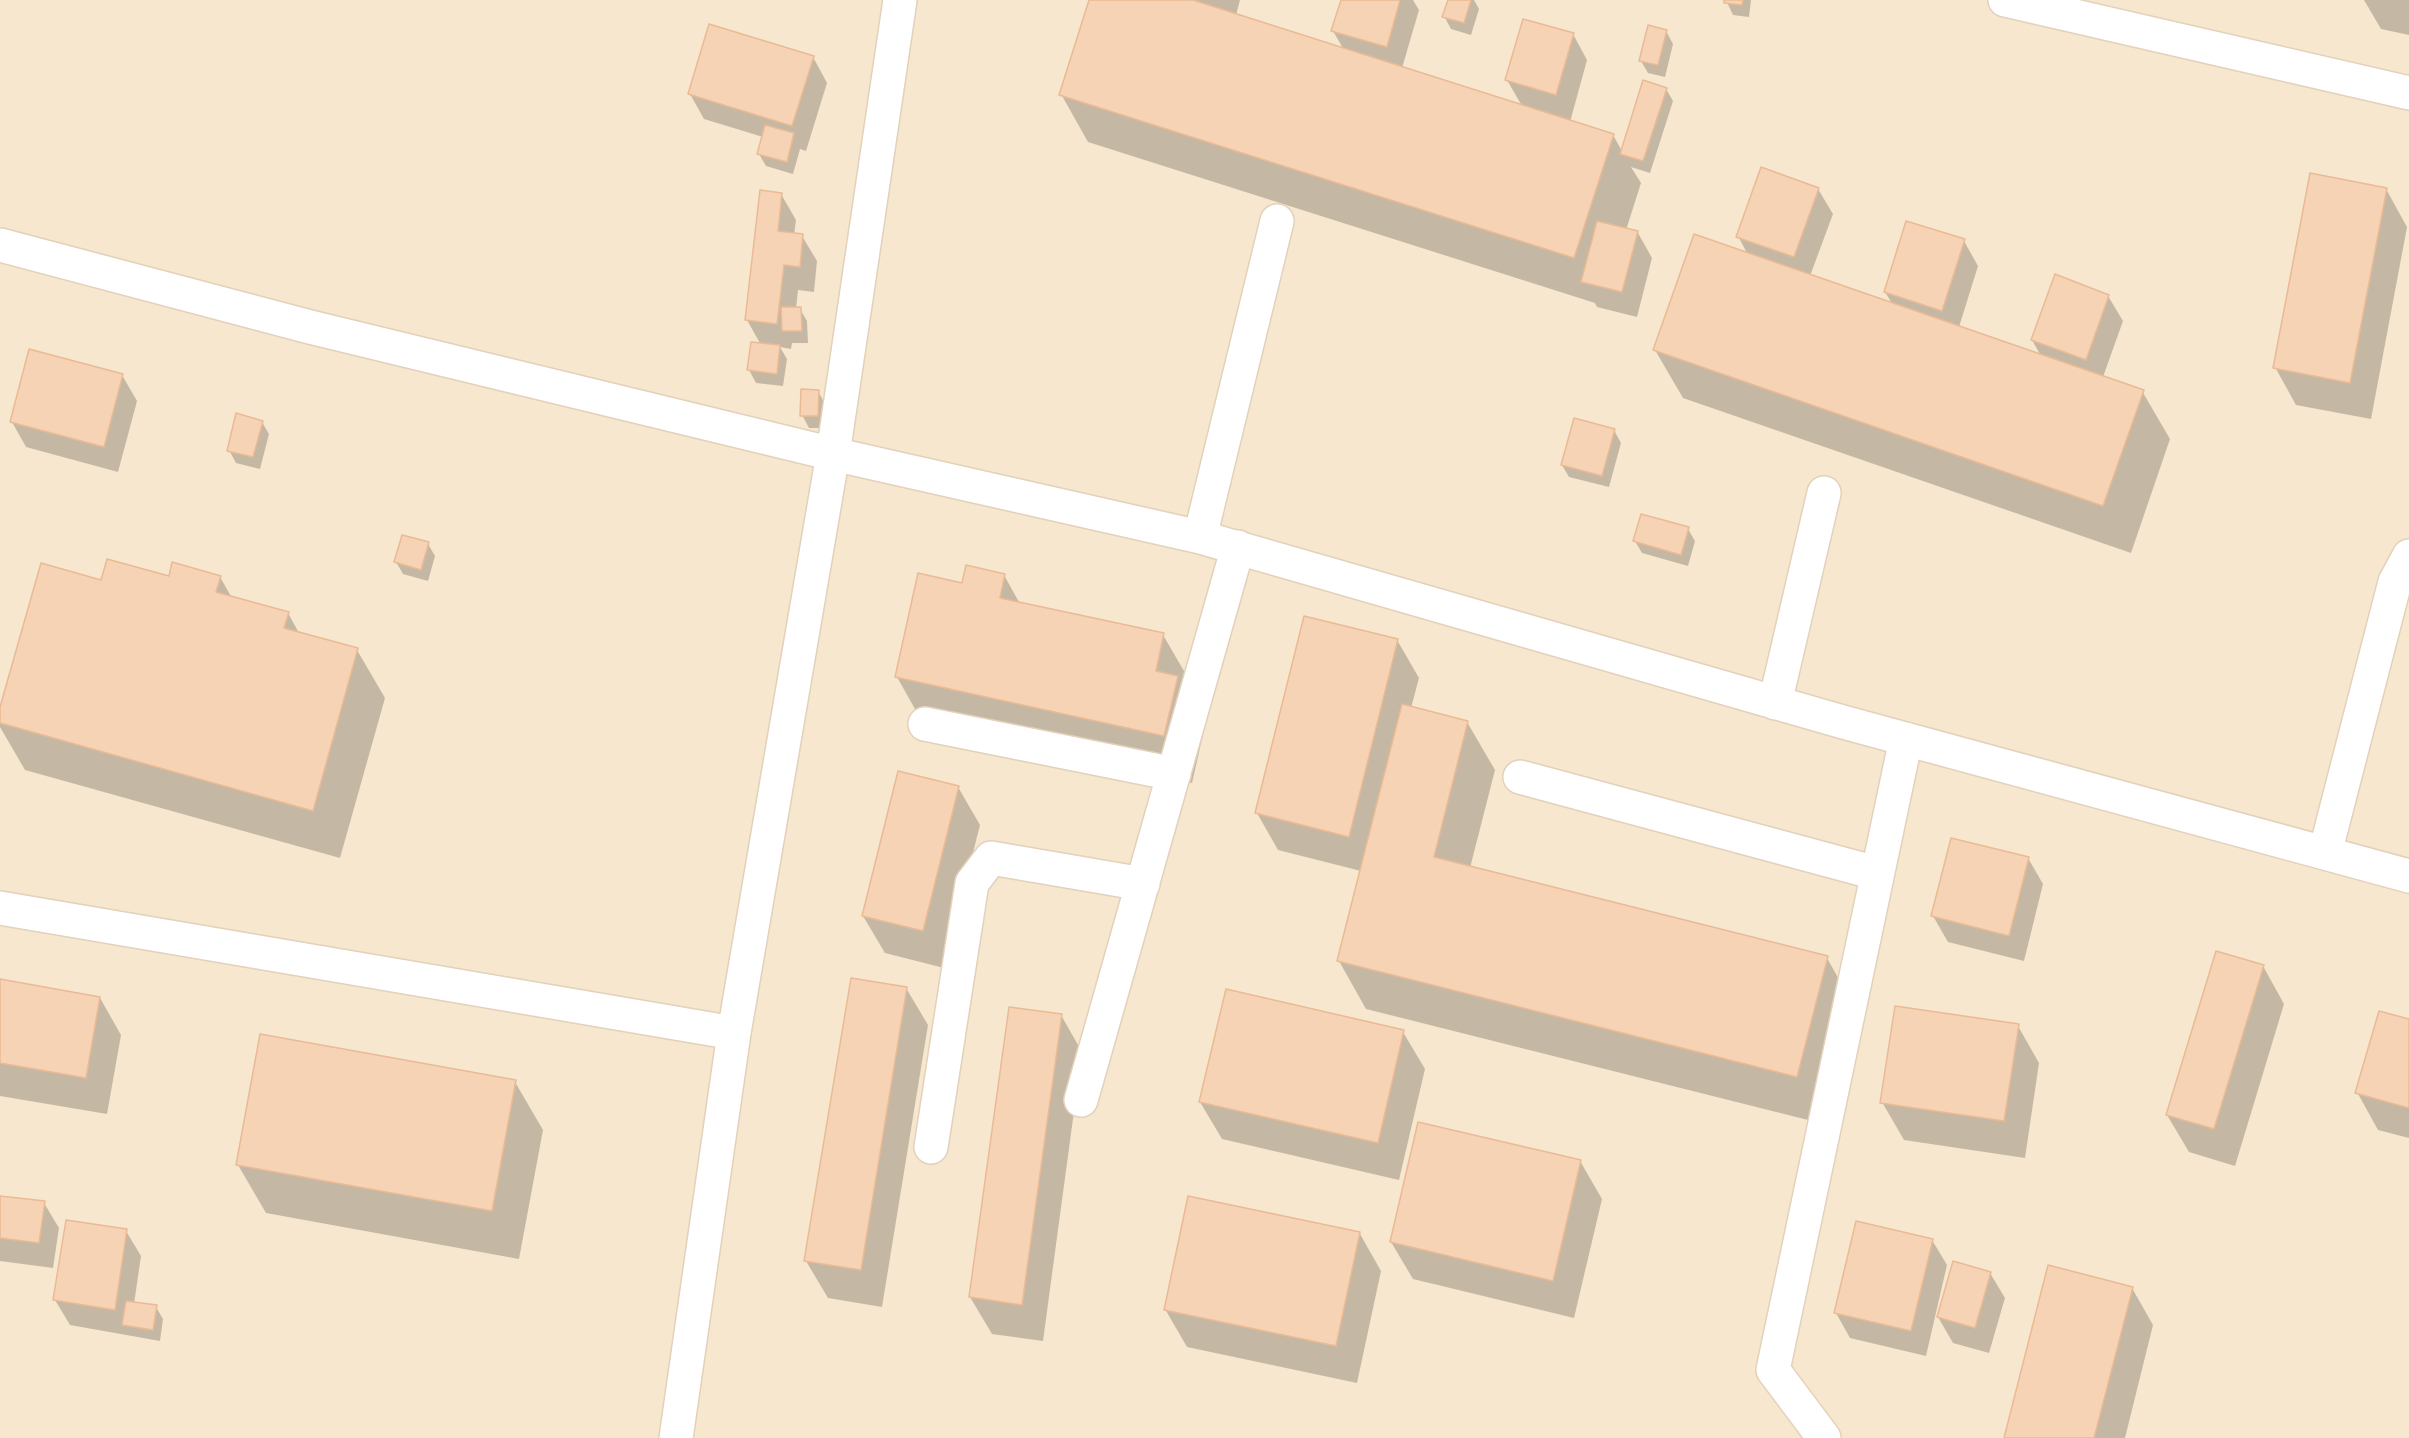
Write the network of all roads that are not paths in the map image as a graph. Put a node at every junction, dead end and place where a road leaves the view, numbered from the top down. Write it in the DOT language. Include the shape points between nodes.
graph roads {
  1 [pos="900,0"];
  2 [pos="2005,0"];
  3 [pos="2409,93"];
  4 [pos="1277,221"];
  5 [pos="0,245"];
  6 [pos="833,454"];
  7 [pos="1824,493"];
  8 [pos="1200,537"];
  9 [pos="1238,547"];
  10 [pos="2409,556"];
  11 [pos="1776,703"];
  12 [pos="925,724"];
  13 [pos="1906,739"];
  14 [pos="1174,774"];
  15 [pos="1520,777"];
  16 [pos="2325,853"];
  17 [pos="1876,873"];
  18 [pos="2409,876"];
  19 [pos="1143,884"];
  20 [pos="0,908"];
  21 [pos="735,1033"];
  22 [pos="1081,1100"];
  23 [pos="931,1147"];
  24 [pos="676,1438"];
  25 [pos="1824,1438"];
  1 -- 6 [label="lane"];
  2 -- 3 [label="lane"];
  4 -- 8 [label="lane"];
  5 -- 6 [label="lane" via="310,327"];
  6 -- 8 [label="lane"];
  6 -- 21 [label="lane"];
  7 -- 11 [label="lane"];
  8 -- 9 [label="lane"];
  9 -- 11 [label="lane"];
  9 -- 14 [label="lane"];
  10 -- 16 [label="lane" via="2395,582"];
  11 -- 13 [label="lane"];
  12 -- 14 [label="lane"];
  13 -- 16 [label="lane"];
  13 -- 17 [label="lane"];
  14 -- 19 [label="lane"];
  15 -- 17 [label="lane"];
  16 -- 18 [label="lane"];
  17 -- 25 [label="lane" via="1773,1371"];
  19 -- 22 [label="lane"];
  19 -- 23 [label="lane" via="991,858 972,883"];
  20 -- 21 [label="lane"];
  21 -- 24 [label="lane"];
}
